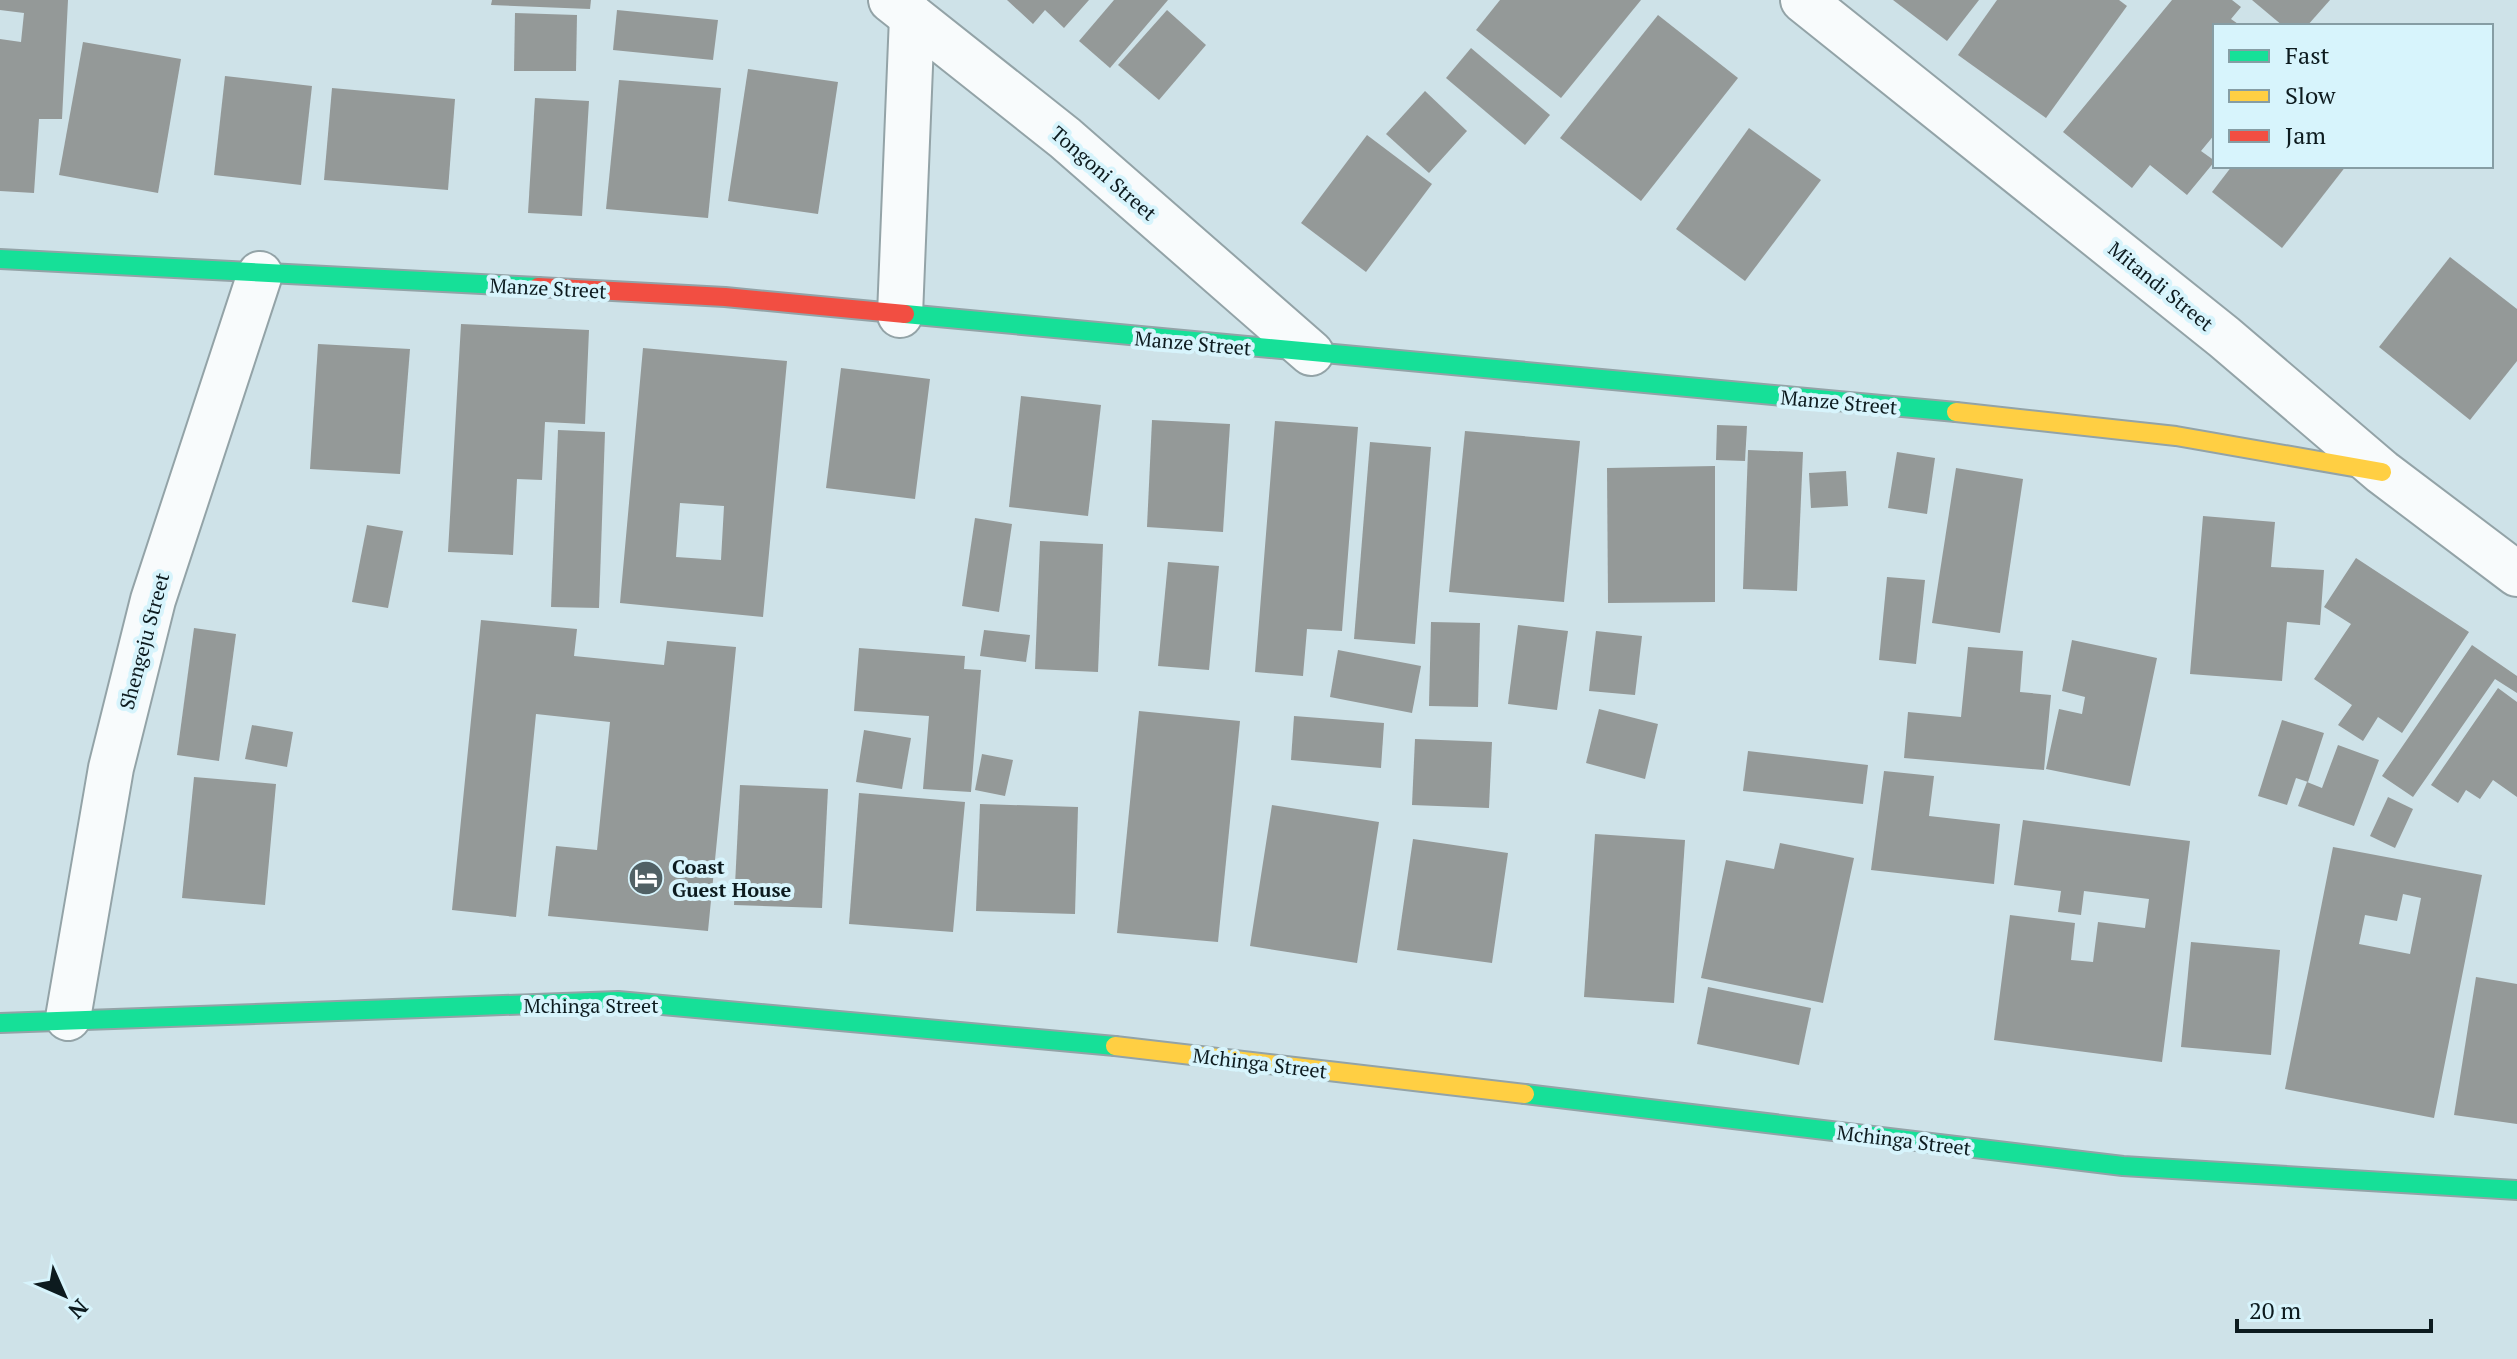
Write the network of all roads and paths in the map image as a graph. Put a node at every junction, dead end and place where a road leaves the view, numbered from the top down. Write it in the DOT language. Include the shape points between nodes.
graph roads {
  1 [pos="1803,0"];
  2 [pos="902,9"];
  3 [pos="0,259"];
  4 [pos="260,274"];
  5 [pos="900,315"];
  6 [pos="1311,353"];
  7 [pos="2382,472"];
  8 [pos="2517,574"];
  9 [pos="68,1018"];
  10 [pos="0,1023"];
  11 [pos="2517,1190"];
  1 -- 7 [label="street, Mitandi Street" via="2213,328"];
  2 -- 5 [label="street"];
  2 -- 6 [label="street, Tongoni Street" via="1065,138"];
  3 -- 4 [label="main road, Manze Street"];
  4 -- 5 [label="main road, Manze Street" via="725,297"];
  4 -- 9 [label="street, Shengeju Street" via="153,600 111,768"];
  5 -- 6 [label="main road, Manze Street"];
  6 -- 7 [label="main road, Manze Street" via="2051,421 2176,436"];
  7 -- 8 [label="street, Mitandi Street"];
  9 -- 10 [label="main road, Mchinga Street"];
  9 -- 11 [label="main road, Mchinga Street" via="618,1001 1130,1047 2123,1166"];
}
